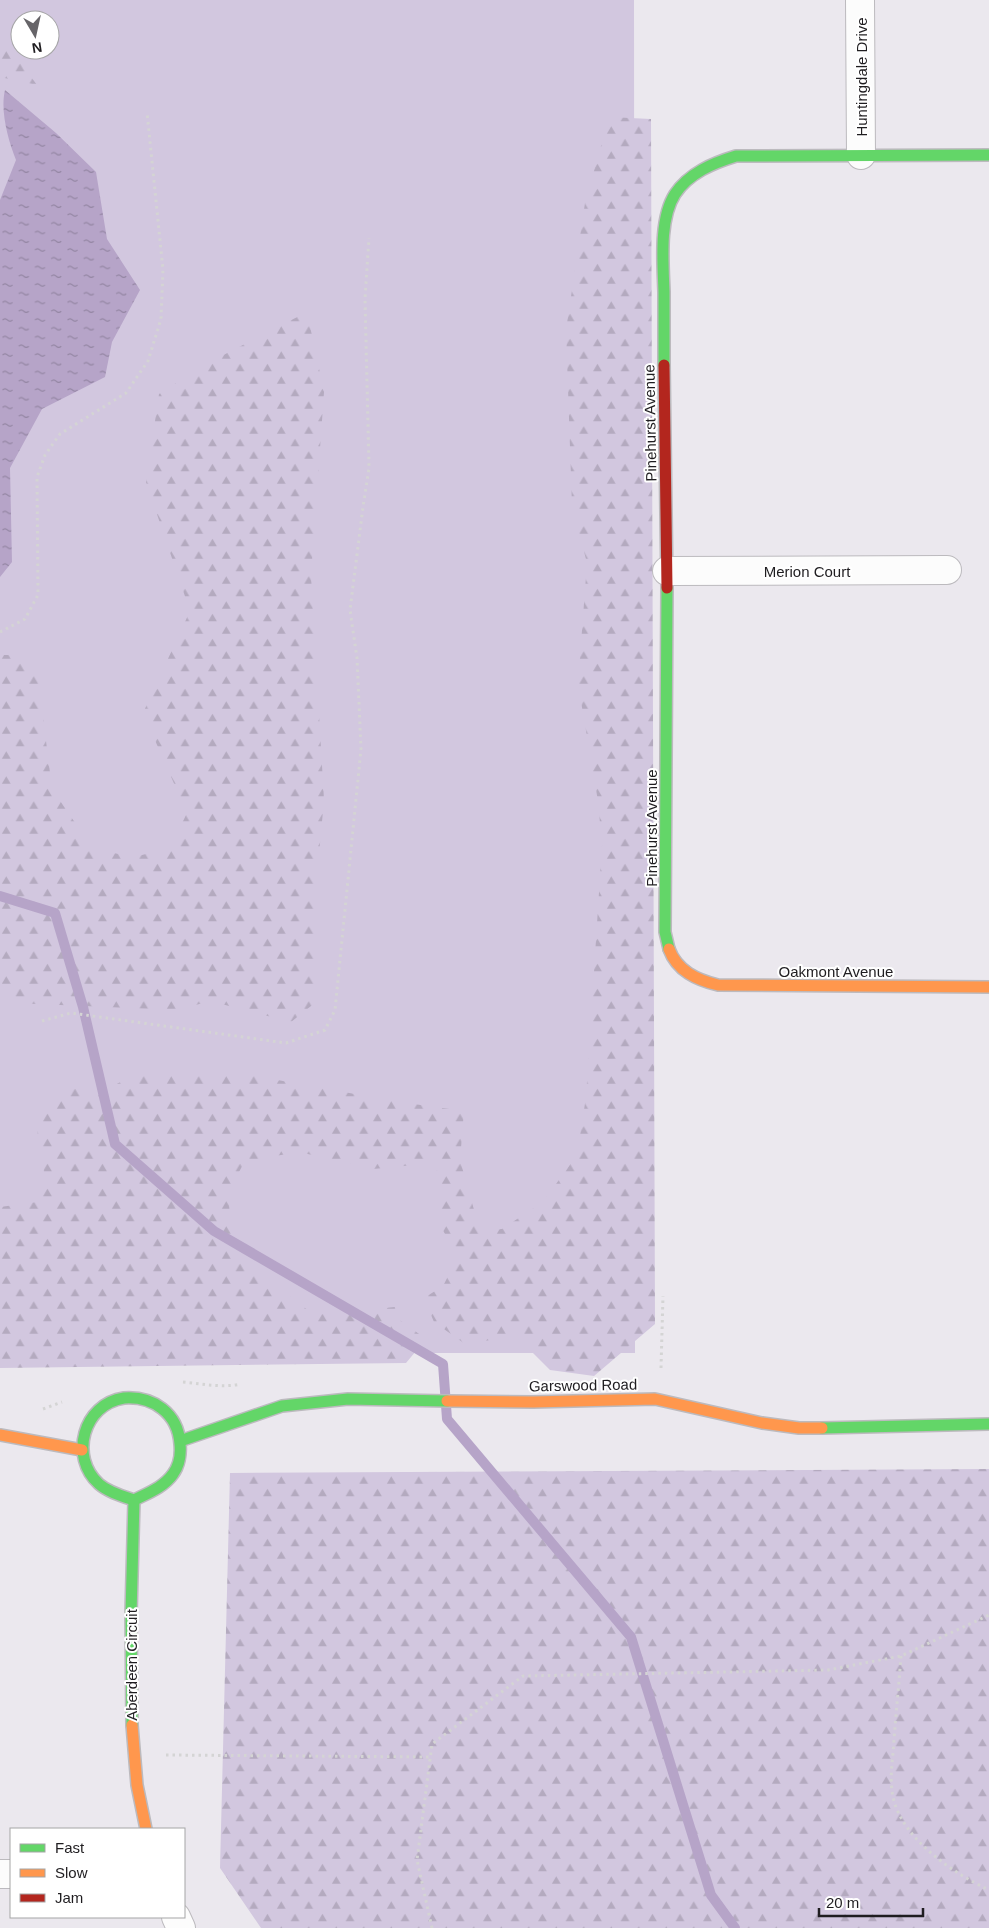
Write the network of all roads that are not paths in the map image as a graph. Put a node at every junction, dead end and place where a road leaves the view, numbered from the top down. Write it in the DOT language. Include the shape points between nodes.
graph roads {
  1 [pos="860,0"];
  2 [pos="861,155"];
  3 [pos="989,155"];
  4 [pos="947,570"];
  5 [pos="667,571"];
  6 [pos="686,974"];
  7 [pos="989,987"];
  8 [pos="989,1424"];
  9 [pos="0,1435"];
  10 [pos="180,1441"];
  11 [pos="82,1450"];
  12 [pos="134,1500"];
  13 [pos="146,1828"];
  1 -- 2 [label="street, Huntingdale Drive"];
  2 -- 3 [label="street, Pinehurst Avenue"];
  2 -- 5 [label="street, Pinehurst Avenue" via="736,156 693,176 671,202 663,246"];
  4 -- 5 [label="street, Merion Court"];
  5 -- 6 [label="street, Pinehurst Avenue" via="665,932 671,956"];
  6 -- 7 [label="street, Oakmont Avenue" via="718,985"];
  8 -- 10 [label="street, Garswood Road" via="799,1428 655,1399 533,1402 348,1399 282,1406"];
  9 -- 11 [label="street"];
  10 -- 11 [label="street" via="178,1428 168,1413 154,1403 138,1398 114,1400 88,1422 82,1438"];
  10 -- 12 [label="street" via="178,1465 169,1480"];
  11 -- 12 [label="street" via="88,1472 99,1484"];
  12 -- 13 [label="street, Aberdeen Circuit" via="132,1740"];
}
